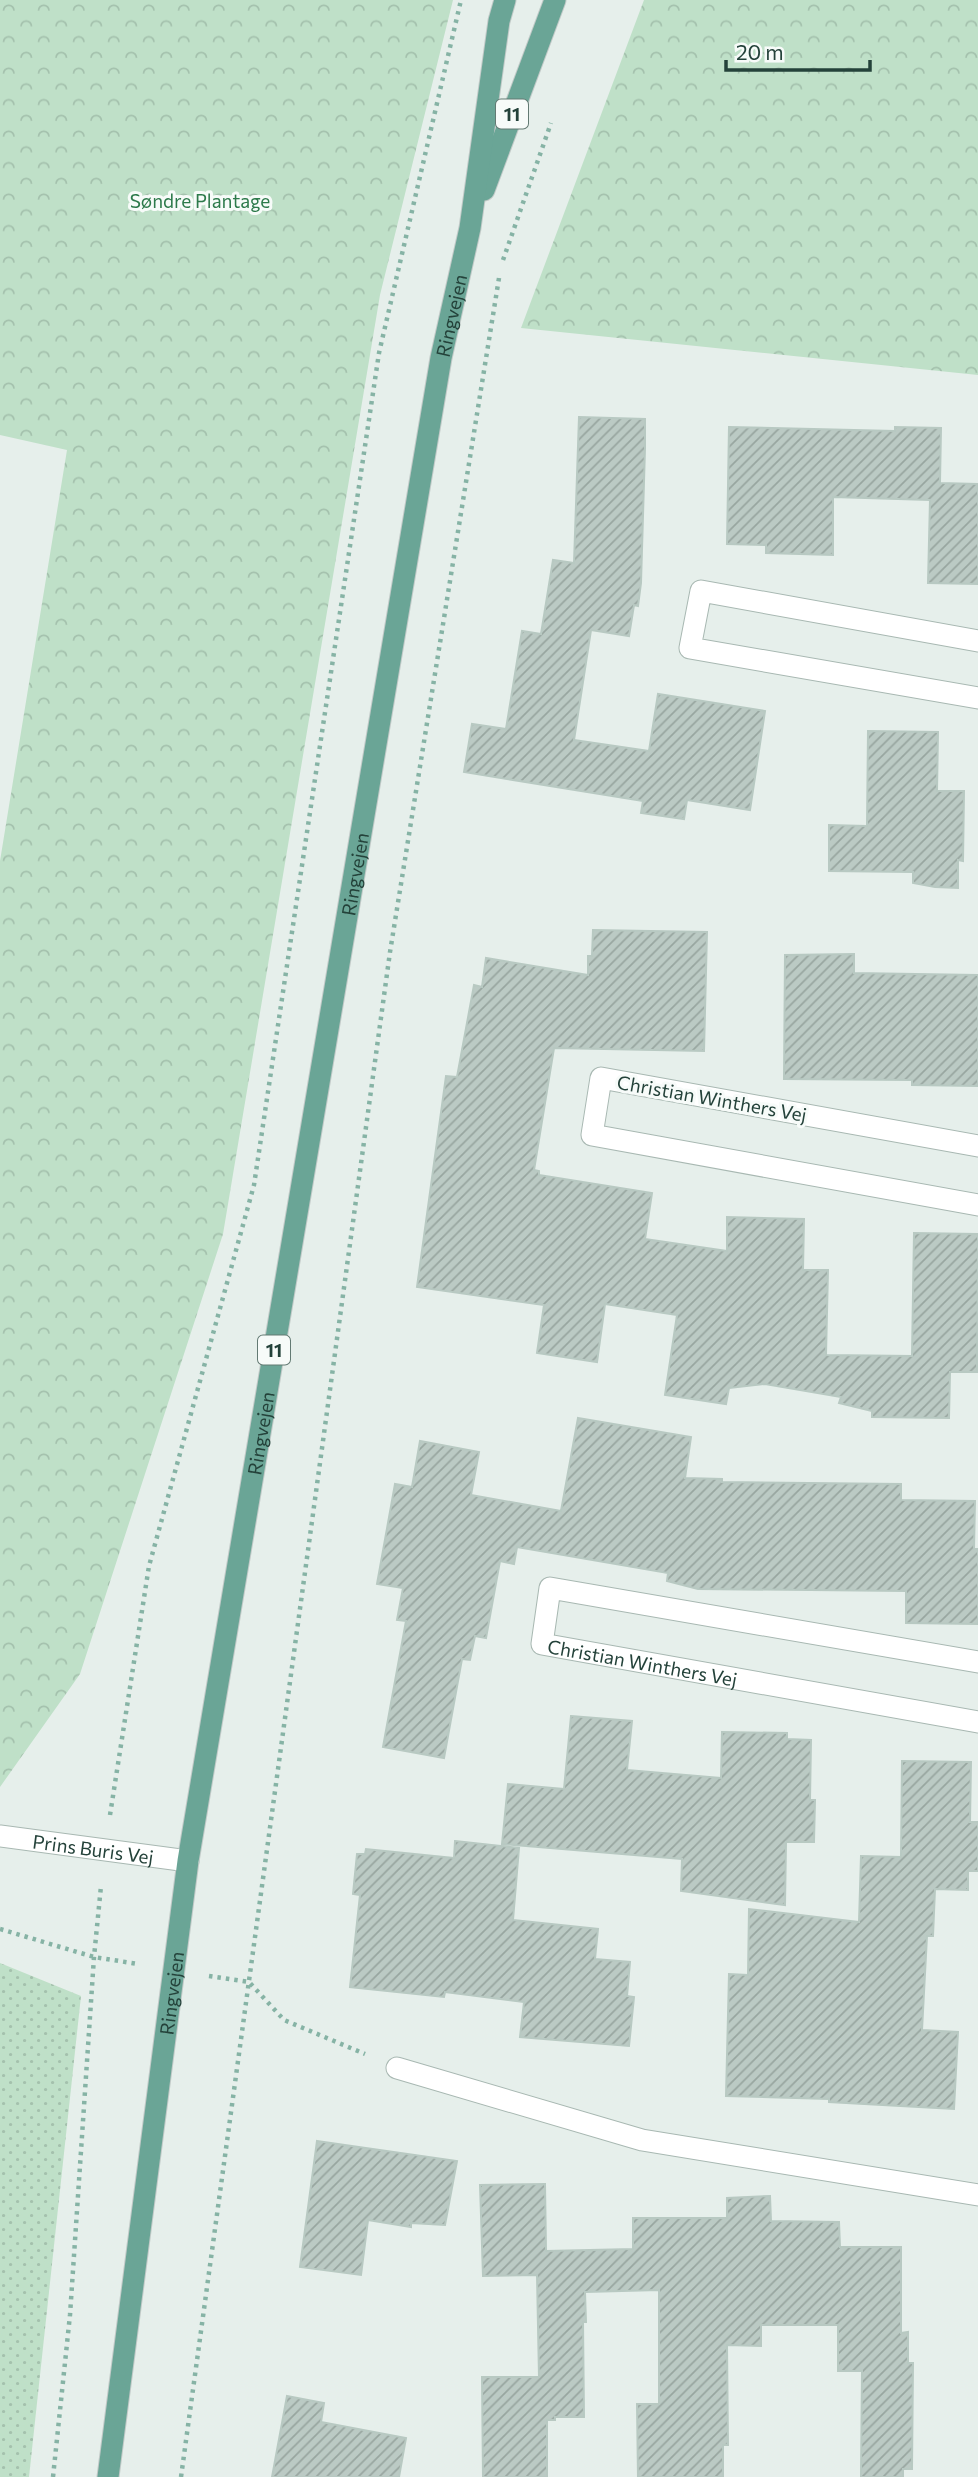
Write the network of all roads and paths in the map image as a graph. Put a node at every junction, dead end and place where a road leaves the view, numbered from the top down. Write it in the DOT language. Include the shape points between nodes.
graph roads {
  1 [pos="461,0"];
  2 [pos="505,0"];
  3 [pos="555,0"];
  4 [pos="554,113"];
  5 [pos="470,228"];
  6 [pos="978,641"];
  7 [pos="978,698"];
  8 [pos="978,1146"];
  9 [pos="978,1205"];
  10 [pos="978,1662"];
  11 [pos="978,1722"];
  12 [pos="0,1836"];
  13 [pos="105,1849"];
  14 [pos="188,1861"];
  15 [pos="0,1929"];
  16 [pos="94,1957"];
  17 [pos="173,1970"];
  18 [pos="249,1982"];
  19 [pos="397,2068"];
  20 [pos="978,2196"];
  21 [pos="53,2477"];
  22 [pos="108,2477"];
  23 [pos="181,2477"];
  1 -- 13 [label="path" via="379,353 254,1185 149,1566"];
  2 -- 5 [label="main road, Ringvejen / 11"];
  3 -- 5 [label="main road, Ringvejen / 11"];
  4 -- 18 [label="path" via="498,279 390,952"];
  5 -- 14 [label="main road, Ringvejen / 11" via="441,358"];
  6 -- 7 [label="street" via="701,591 690,648"];
  8 -- 9 [label="street, Christian Winthers Vej" via="601,1077 592,1135"];
  10 -- 11 [label="street, Christian Winthers Vej" via="550,1588 542,1644"];
  12 -- 13 [label="street, Prins Buris Vej"];
  13 -- 14 [label="street, Prins Buris Vej"];
  13 -- 16 [label="path"];
  14 -- 17 [label="main road, Ringvejen / 11"];
  15 -- 16 [label="path"];
  16 -- 17 [label="path"];
  16 -- 21 [label="path" via="70,2315"];
  17 -- 18 [label="path"];
  17 -- 22 [label="main road, Ringvejen / 11"];
  18 -- 19 [label="path" via="284,2020"];
  18 -- 23 [label="path"];
  19 -- 20 [label="street" via="642,2140"];
}
